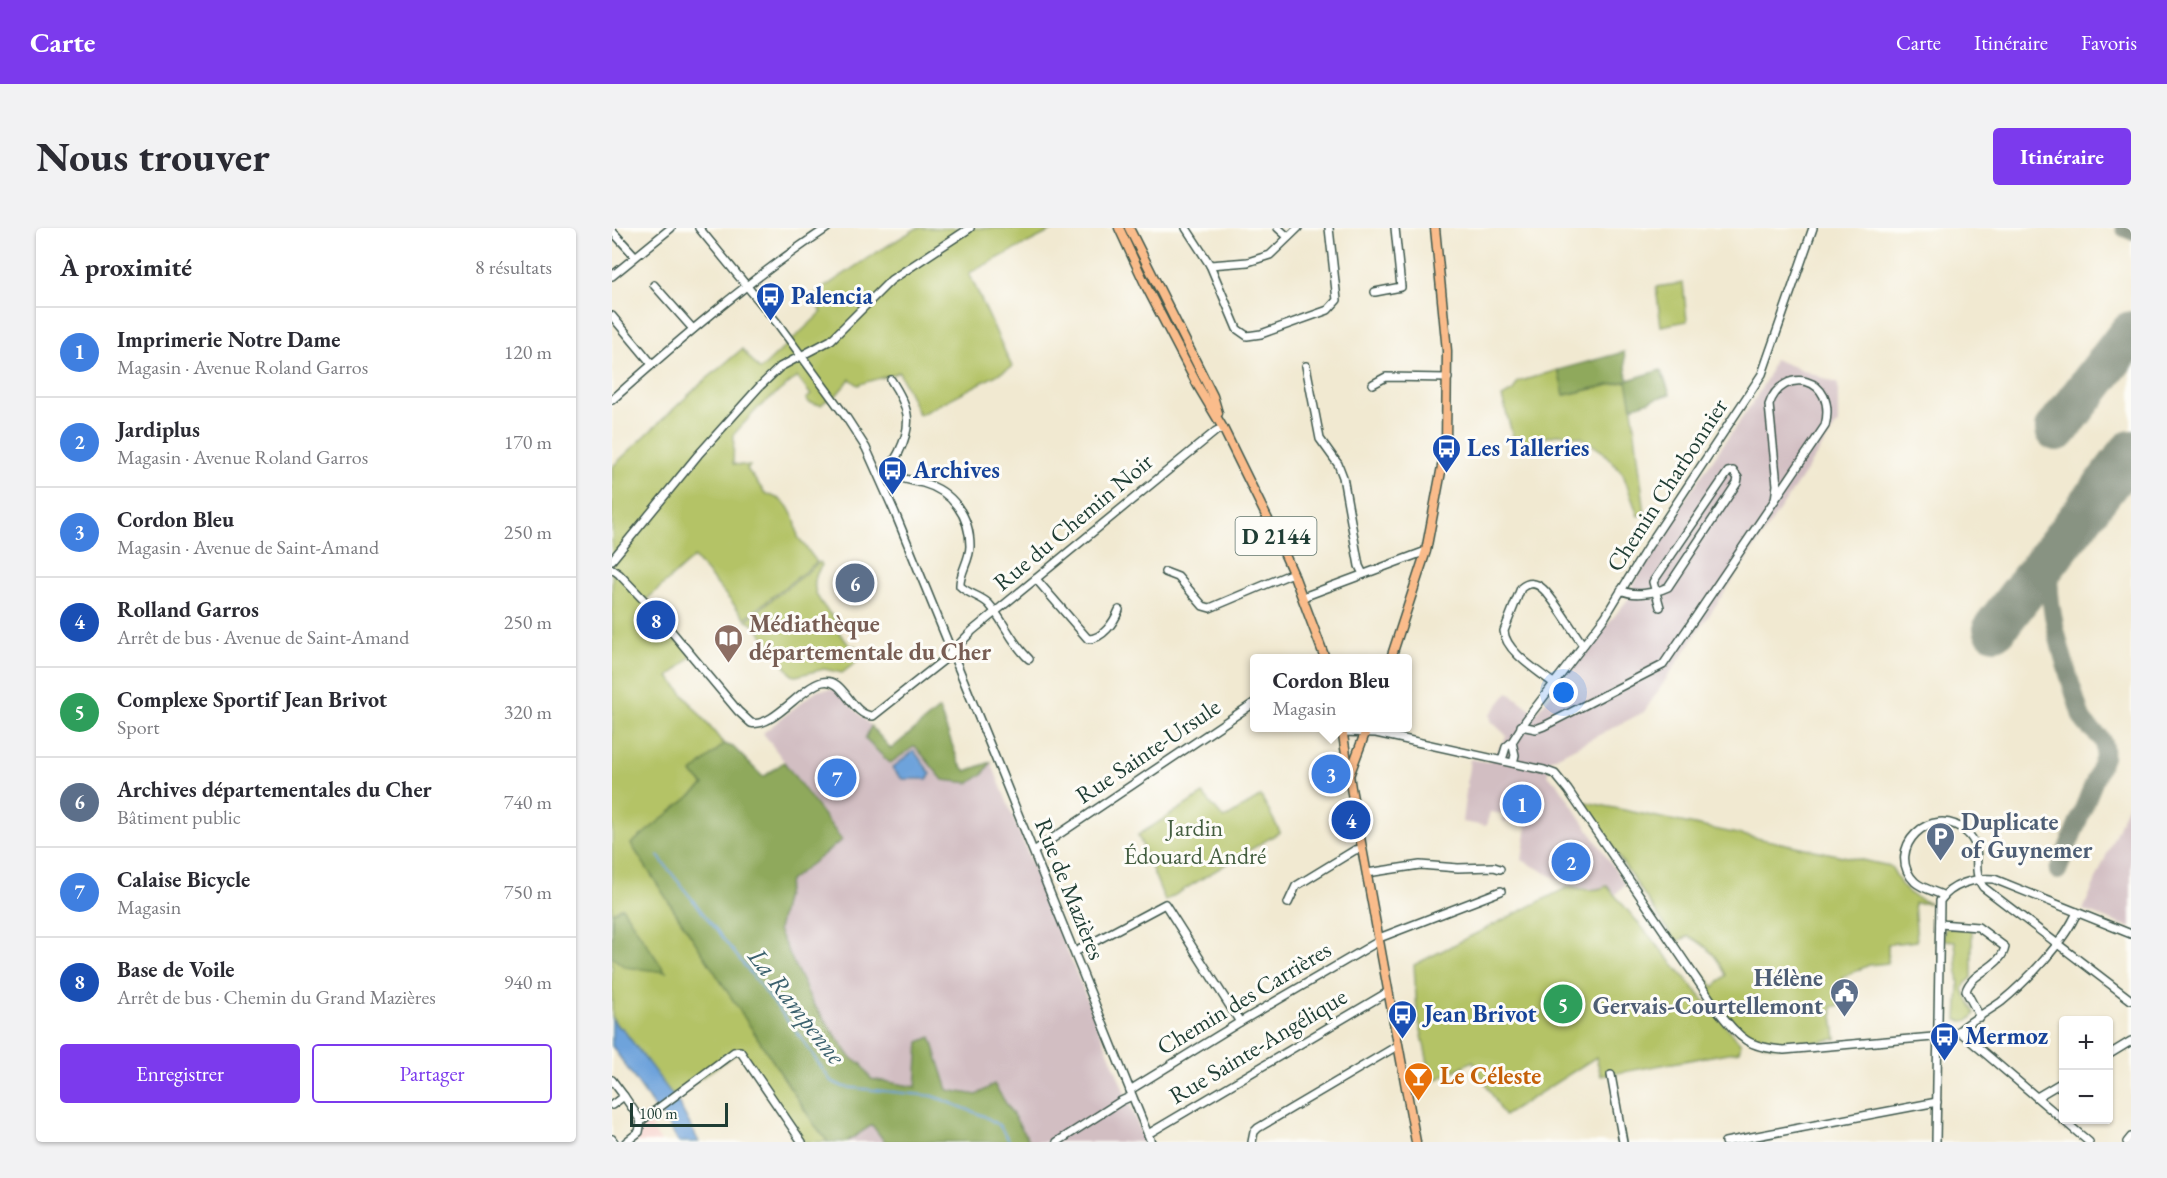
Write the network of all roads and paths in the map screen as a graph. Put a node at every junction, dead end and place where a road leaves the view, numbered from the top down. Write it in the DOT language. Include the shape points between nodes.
graph roads {
  1 [pos="671,228"];
  2 [pos="699,228"];
  3 [pos="826,228"];
  4 [pos="970,228"];
  5 [pos="1119,228"];
  6 [pos="1129,228"];
  7 [pos="1186,228"];
  8 [pos="1278,228"];
  9 [pos="1298,228"];
  10 [pos="1329,228"];
  11 [pos="1395,228"];
  12 [pos="1435,228"];
  13 [pos="1813,228"];
  14 [pos="612,231"];
  15 [pos="1288,237"];
  16 [pos="1137,244"];
  17 [pos="1128,248"];
  18 [pos="635,256"];
  19 [pos="1210,265"];
  20 [pos="612,276"];
  21 [pos="1158,283"];
  22 [pos="654,285"];
  23 [pos="748,285"];
  24 [pos="1147,288"];
  25 [pos="1375,292"];
  26 [pos="612,316"];
  27 [pos="693,329"];
  28 [pos="802,355"];
  29 [pos="652,364"];
  30 [pos="1306,366"];
  31 [pos="1448,378"];
  32 [pos="891,380"];
  33 [pos="1373,384"];
  34 [pos="612,400"];
  35 [pos="1223,428"];
  36 [pos="892,472"];
  37 [pos="879,478"];
  38 [pos="1775,500"];
  39 [pos="1426,551"];
  40 [pos="612,560"];
  41 [pos="612,569"];
  42 [pos="1165,572"];
  43 [pos="1293,573"];
  44 [pos="1363,574"];
  45 [pos="1036,579"];
  46 [pos="1622,590"];
  47 [pos="1655,591"];
  48 [pos="1303,597"];
  49 [pos="1660,607"];
  50 [pos="1119,610"];
  51 [pos="996,613"];
  52 [pos="1583,645"];
  53 [pos="951,651"];
  54 [pos="1323,654"];
  55 [pos="1392,654"];
  56 [pos="1029,659"];
  57 [pos="1553,683"];
  58 [pos="1250,706"];
  59 [pos="1521,726"];
  60 [pos="1342,732"];
  61 [pos="1366,732"];
  62 [pos="1376,732"];
  63 [pos="1512,742"];
  64 [pos="1502,760"];
  65 [pos="1514,763"];
  66 [pos="1349,777"];
  67 [pos="1362,849"];
  68 [pos="1034,851"];
  69 [pos="1500,869"];
  70 [pos="1367,873"];
  71 [pos="1977,879"];
  72 [pos="1501,891"];
  73 [pos="1944,896"];
  74 [pos="1288,903"];
  75 [pos="2077,912"];
  76 [pos="1940,924"];
  77 [pos="2131,934"];
  78 [pos="1379,939"];
  79 [pos="2057,943"];
  80 [pos="1074,952"];
  81 [pos="1389,992"];
  82 [pos="2131,1000"];
  83 [pos="1980,1017"];
  84 [pos="1240,1022"];
  85 [pos="1959,1031"];
  86 [pos="1939,1035"];
  87 [pos="2131,1041"];
  88 [pos="1397,1046"];
  89 [pos="2113,1052"];
  90 [pos="1611,1075"];
  91 [pos="612,1080"];
  92 [pos="2059,1084"];
  93 [pos="1131,1093"];
  94 [pos="624,1096"];
  95 [pos="2037,1097"];
  96 [pos="1937,1102"];
  97 [pos="612,1105"];
  98 [pos="643,1119"];
  99 [pos="2131,1137"];
  100 [pos="1149,1138"];
  101 [pos="626,1142"];
  102 [pos="802,1142"];
  103 [pos="1057,1142"];
  104 [pos="1252,1142"];
  105 [pos="1416,1142"];
  106 [pos="1623,1142"];
  107 [pos="1725,1142"];
  108 [pos="1936,1142"];
  109 [pos="2089,1142"];
  110 [pos="2127,1142"];
  1 -- 18 [label="street"];
  2 -- 23 [label="street, Rue de Mazières"];
  3 -- 23 [label="street"];
  4 -- 28 [label="street" via="891,280 831,340"];
  5 -- 17 [label="main road, D 2144"];
  6 -- 16 [label="main road, D 2144"];
  7 -- 19 [label="street"];
  8 -- 15 [label="street"];
  9 -- 15 [label="street"];
  10 -- 19 [label="street" via="1337,300 1328,310 1261,334 1247,336 1237,329"];
  11 -- 25 [label="street" via="1401,286"];
  12 -- 31 [label="main road"];
  13 -- 46 [label="street, Chemin Charbonnier" via="1762,374"];
  14 -- 18 [label="street"];
  15 -- 19 [label="street" via="1270,255 1248,262"];
  16 -- 17 [label="main road"];
  16 -- 21 [label="main road, D 2144"];
  17 -- 24 [label="main road, D 2144"];
  18 -- 20 [label="street"];
  21 -- 24 [label="main road"];
  21 -- 35 [label="main road, D 2144" via="1213,396"];
  22 -- 27 [label="street"];
  23 -- 27 [label="street"];
  23 -- 28 [label="street, Rue de Mazières"];
  24 -- 35 [label="main road, D 2144"];
  26 -- 29 [label="street"];
  27 -- 29 [label="street"];
  28 -- 37 [label="street, Rue de Mazières" via="856,431"];
  28 -- 40 [label="street" via="780,367 760,386"];
  29 -- 34 [label="street"];
  30 -- 44 [label="street" via="1320,439 1343,477"];
  31 -- 33 [label="street" via="1386,377"];
  31 -- 39 [label="main road" via="1446,445"];
  32 -- 36 [label="street" via="908,411 909,421"];
  35 -- 43 [label="main road, D 2144"];
  35 -- 45 [label="street, Rue du Chemin Noir"];
  36 -- 37 [label="street"];
  36 -- 51 [label="street" via="899,478 935,487 957,506 967,525 970,547 960,586 983,599"];
  37 -- 53 [label="street, Rue de Mazières"];
  38 -- 38 [label="street" via="1825,426 1827,402 1816,386 1808,382 1779,387 1769,405"];
  38 -- 59 [label="street" via="1663,665 1544,726"];
  39 -- 44 [label="street"];
  39 -- 55 [label="main road"];
  41 -- 53 [label="street, Rue du Chemin Noir" via="645,601 751,723 764,723 814,685 827,681 836,684 859,712 873,716"];
  42 -- 43 [label="street" via="1178,577 1203,606 1210,608"];
  43 -- 48 [label="main road, D 2144"];
  44 -- 48 [label="street"];
  45 -- 50 [label="street" via="1088,639 1094,639 1114,623"];
  45 -- 51 [label="street, Rue du Chemin Noir"];
  46 -- 47 [label="street" via="1630,595"];
  46 -- 52 [label="street, Chemin Charbonnier"];
  47 -- 47 [label="street" via="1668,587 1737,483 1733,471 1728,472 1653,582"];
  47 -- 49 [label="street"];
  48 -- 54 [label="main road, D 2144"];
  51 -- 53 [label="street, Rue du Chemin Noir"];
  51 -- 56 [label="street"];
  52 -- 57 [label="street, Chemin Charbonnier"];
  52 -- 57 [label="street" via="1543,589 1532,583 1521,588 1504,636 1512,649"];
  53 -- 68 [label="street, Rue de Mazières"];
  57 -- 59 [label="street, Chemin Charbonnier"];
  58 -- 68 [label="street, Rue Sainte-Ursule"];
  59 -- 63 [label="street, Chemin Charbonnier"];
  60 -- 66 [label="main road"];
  61 -- 66 [label="main road"];
  62 -- 64 [label="street"];
  63 -- 64 [label="street, Chemin Charbonnier"];
  63 -- 65 [label="street"];
  64 -- 65 [label="street"];
  65 -- 86 [label="street" via="1550,771 1560,778 1719,1012 1749,1044 1784,1050"];
  66 -- 67 [label="main road"];
  67 -- 70 [label="main road"];
  67 -- 74 [label="street" via="1296,886"];
  68 -- 80 [label="street, Rue de Mazières"];
  69 -- 70 [label="street" via="1420,865"];
  70 -- 78 [label="main road"];
  71 -- 73 [label="street"];
  71 -- 73 [label="street" via="1978,858 1967,832 1955,824 1927,825 1915,832 1907,844 1907,872 1916,883"];
  71 -- 75 [label="street" via="1994,879"];
  71 -- 79 [label="street"];
  72 -- 78 [label="street, Chemin des Carrières"];
  73 -- 76 [label="street" via="1940,900"];
  75 -- 77 [label="street"];
  75 -- 79 [label="street"];
  76 -- 83 [label="street" via="1973,926 2005,947 1990,967 1968,983 1966,991"];
  76 -- 86 [label="street"];
  78 -- 81 [label="main road"];
  78 -- 84 [label="street, Chemin des Carrières"];
  79 -- 82 [label="street"];
  79 -- 83 [label="street" via="2012,992"];
  80 -- 84 [label="street" via="1165,904"];
  80 -- 93 [label="street, Rue de Mazières"];
  81 -- 88 [label="main road"];
  81 -- 100 [label="street, Rue Sainte-Angélique"];
  83 -- 85 [label="street"];
  84 -- 93 [label="street, Chemin des Carrières"];
  85 -- 86 [label="street"];
  85 -- 95 [label="street"];
  86 -- 96 [label="street"];
  87 -- 89 [label="street"];
  88 -- 104 [label="street" via="1258,1128"];
  88 -- 105 [label="main road"];
  90 -- 106 [label="street"];
  91 -- 94 [label="street"];
  92 -- 95 [label="street"];
  93 -- 100 [label="street, Rue de Mazières"];
  93 -- 103 [label="street, Chemin des Carrières"];
  94 -- 97 [label="street"];
  94 -- 98 [label="street"];
  95 -- 109 [label="street"];
  96 -- 107 [label="street"];
  96 -- 108 [label="street"];
  98 -- 101 [label="street" via="639,1132"];
  98 -- 102 [label="street" via="734,1052 740,1052"];
  99 -- 110 [label="street"];
}
